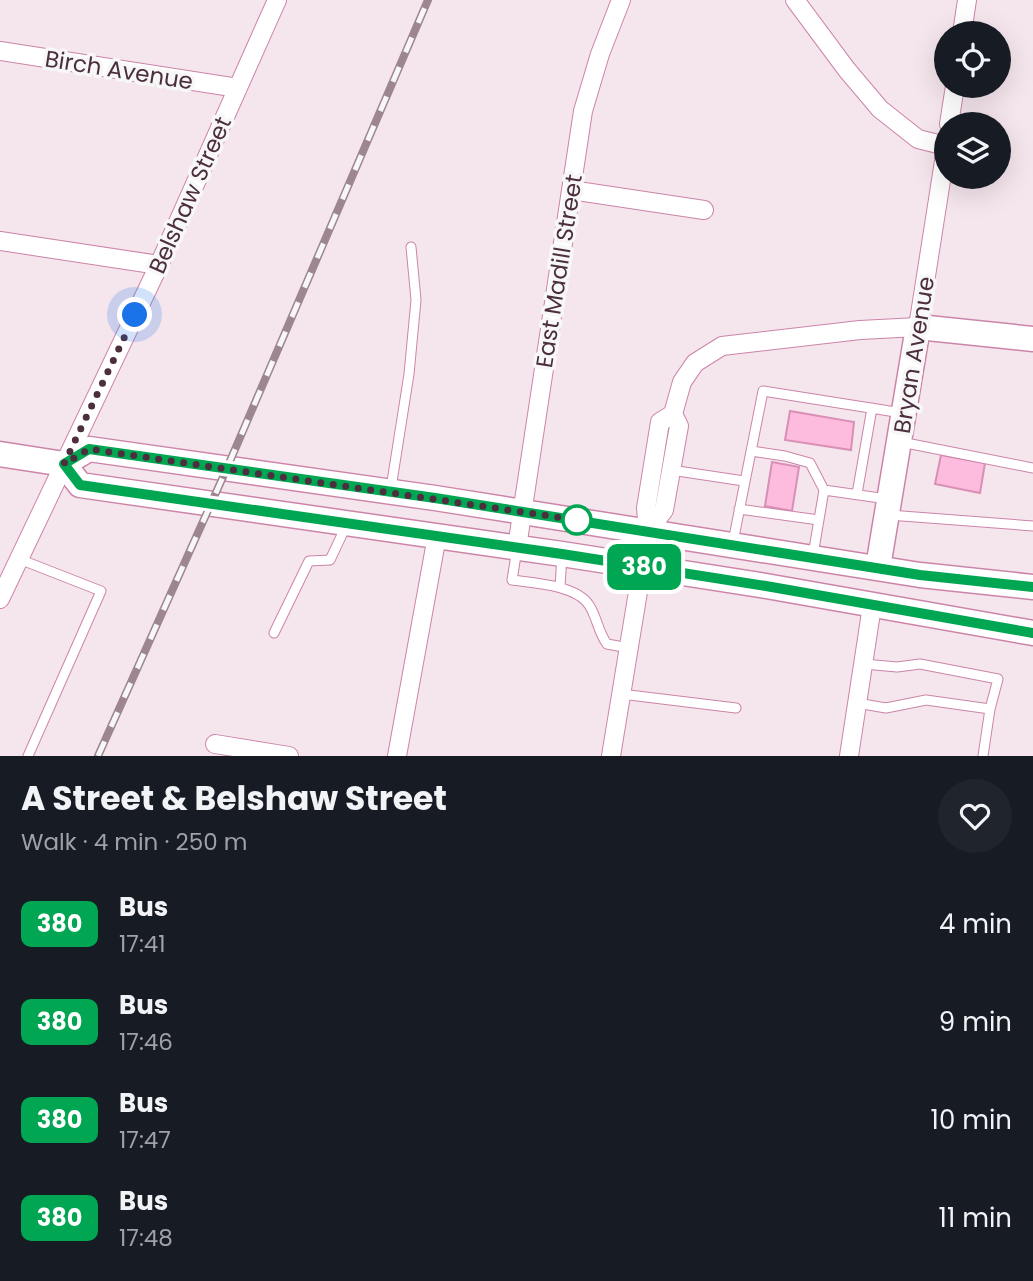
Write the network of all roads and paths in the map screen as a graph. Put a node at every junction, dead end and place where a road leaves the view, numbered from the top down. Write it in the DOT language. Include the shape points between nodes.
graph roads {
  1 [pos="277,0"];
  2 [pos="621,0"];
  3 [pos="795,0"];
  4 [pos="967,0"];
  5 [pos="964,21"];
  6 [pos="0,51"];
  7 [pos="237,88"];
  8 [pos="934,142"];
  9 [pos="939,189"];
  10 [pos="571,190"];
  11 [pos="704,211"];
  12 [pos="0,241"];
  13 [pos="411,247"];
  14 [pos="159,265"];
  15 [pos="918,327"];
  16 [pos="1033,339"];
  17 [pos="872,408"];
  18 [pos="905,413"];
  19 [pos="673,414"];
  20 [pos="900,442"];
  21 [pos="751,451"];
  22 [pos="0,454"];
  23 [pos="64,464"];
  24 [pos="1033,468"];
  25 [pos="671,470"];
  26 [pos="744,481"];
  27 [pos="824,490"];
  28 [pos="390,491"];
  29 [pos="857,494"];
  30 [pos="889,507"];
  31 [pos="739,509"];
  32 [pos="522,511"];
  33 [pos="819,520"];
  34 [pos="348,523"];
  35 [pos="1033,526"];
  36 [pos="648,531"];
  37 [pos="438,536"];
  38 [pos="733,544"];
  39 [pos="517,547"];
  40 [pos="562,554"];
  41 [pos="813,556"];
  42 [pos="19,559"];
  43 [pos="642,567"];
  44 [pos="878,567"];
  45 [pos="560,587"];
  46 [pos="1033,587"];
  47 [pos="0,599"];
  48 [pos="872,606"];
  49 [pos="274,633"];
  50 [pos="1033,633"];
  51 [pos="629,648"];
  52 [pos="863,664"];
  53 [pos="621,694"];
  54 [pos="857,703"];
  55 [pos="736,708"];
  56 [pos="990,709"];
  57 [pos="215,744"];
  58 [pos="28,756"];
  59 [pos="289,756"];
  60 [pos="397,756"];
  61 [pos="611,756"];
  62 [pos="849,756"];
  63 [pos="984,756"];
  1 -- 7 [label="street, Belshaw Street"];
  2 -- 10 [label="street, East Madill Street" via="583,111"];
  3 -- 8 [label="street" via="880,109 918,139"];
  4 -- 5 [label="street"];
  6 -- 7 [label="street, Birch Avenue"];
  7 -- 14 [label="street, Belshaw Street"];
  9 -- 15 [label="street, Bryan Avenue"];
  10 -- 11 [label="street"];
  10 -- 32 [label="street, East Madill Street"];
  12 -- 14 [label="street"];
  13 -- 28 [label="lane" via="416,300"];
  14 -- 23 [label="street, Belshaw Street"];
  15 -- 16 [label="main road"];
  15 -- 18 [label="main road, Bryan Avenue"];
  15 -- 19 [label="street" via="722,346 695,363 682,382"];
  17 -- 18 [label="lane"];
  17 -- 21 [label="lane" via="764,391"];
  17 -- 29 [label="lane"];
  18 -- 20 [label="main road, Bryan Avenue"];
  19 -- 25 [label="street" via="679,426"];
  19 -- 36 [label="street" via="660,422 646,508"];
  20 -- 24 [label="lane"];
  20 -- 30 [label="main road, Bryan Avenue"];
  21 -- 26 [label="lane"];
  21 -- 27 [label="lane" via="810,463"];
  22 -- 23 [label="main road"];
  23 -- 28 [label="main road" via="89,449"];
  23 -- 34 [label="main road" via="80,485"];
  23 -- 42 [label="street, Belshaw Street"];
  25 -- 26 [label="lane"];
  25 -- 36 [label="street" via="664,510"];
  26 -- 31 [label="lane"];
  27 -- 29 [label="lane"];
  27 -- 33 [label="lane"];
  28 -- 32 [label="main road"];
  29 -- 30 [label="lane"];
  30 -- 35 [label="lane"];
  30 -- 44 [label="main road, Bryan Avenue"];
  31 -- 33 [label="lane"];
  31 -- 38 [label="lane"];
  32 -- 36 [label="main road"];
  32 -- 39 [label="street, East Madill Street"];
  33 -- 41 [label="lane"];
  34 -- 37 [label="main road"];
  34 -- 49 [label="lane" via="330,559 309,561"];
  36 -- 38 [label="main road"];
  36 -- 43 [label="street"];
  37 -- 39 [label="main road"];
  37 -- 60 [label="street"];
  38 -- 41 [label="main road"];
  39 -- 40 [label="main road"];
  39 -- 45 [label="lane" via="512,580"];
  40 -- 43 [label="main road"];
  40 -- 45 [label="lane"];
  41 -- 44 [label="main road"];
  42 -- 47 [label="street, Belshaw Street"];
  42 -- 58 [label="lane" via="101,591"];
  43 -- 48 [label="main road"];
  43 -- 51 [label="street"];
  44 -- 46 [label="main road"];
  45 -- 51 [label="lane" via="584,598 607,644"];
  48 -- 50 [label="main road"];
  48 -- 52 [label="street"];
  51 -- 53 [label="street"];
  52 -- 54 [label="street"];
  52 -- 56 [label="lane" via="920,664 998,679"];
  53 -- 55 [label="lane"];
  53 -- 61 [label="street"];
  54 -- 56 [label="lane" via="886,708 926,700"];
  54 -- 62 [label="street"];
  56 -- 63 [label="lane"];
  57 -- 59 [label="street"];
}
